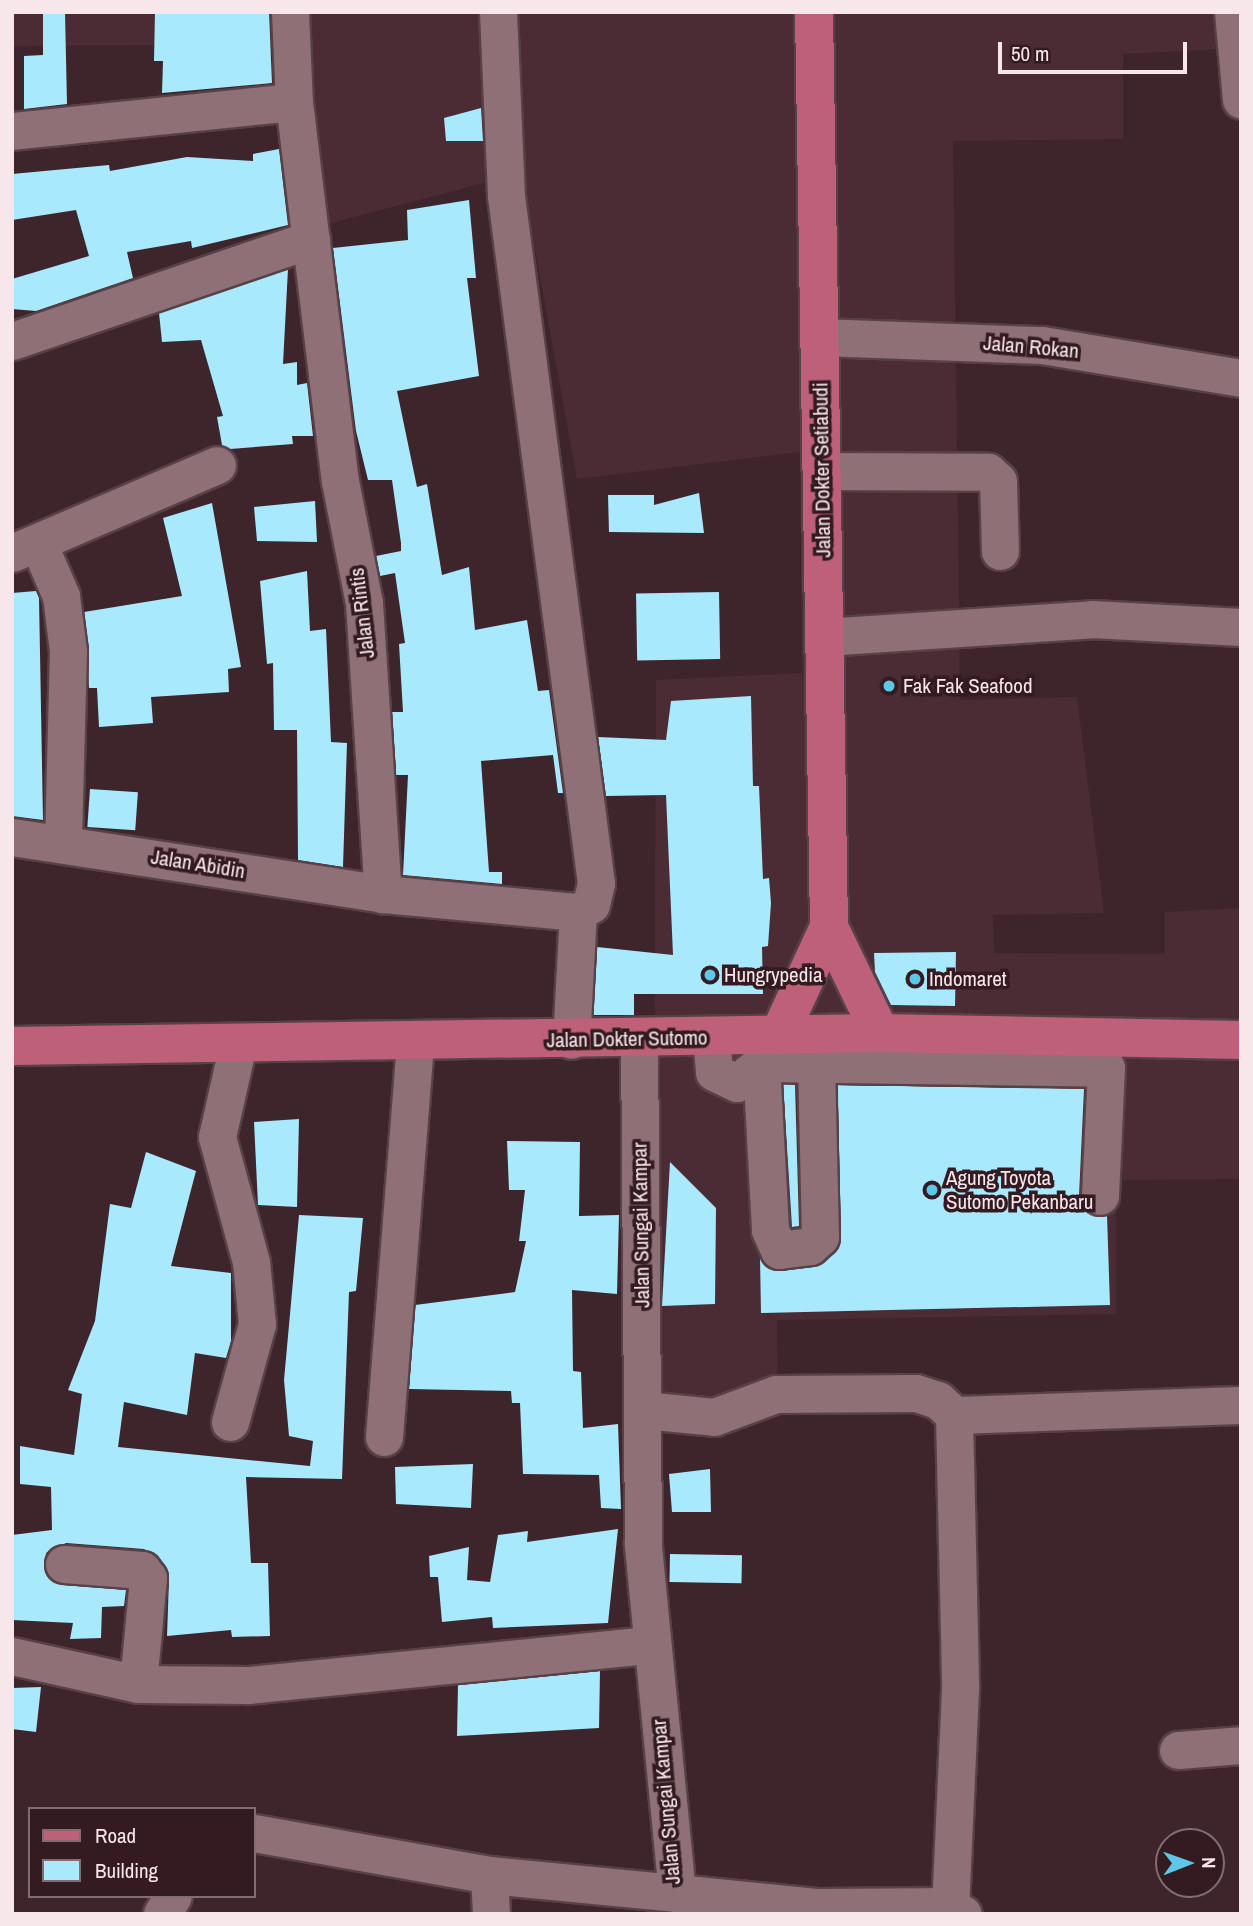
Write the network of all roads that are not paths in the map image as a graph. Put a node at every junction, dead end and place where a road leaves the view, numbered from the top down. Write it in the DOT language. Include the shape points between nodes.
graph roads {
  1 [pos="290,12"];
  2 [pos="498,12"];
  3 [pos="814,12"];
  4 [pos="1233,12"];
  5 [pos="1241,100"];
  6 [pos="294,102"];
  7 [pos="12,131"];
  8 [pos="311,239"];
  9 [pos="820,337"];
  10 [pos="12,341"];
  11 [pos="1241,377"];
  12 [pos="217,465"];
  13 [pos="822,471"];
  14 [pos="25,549"];
  15 [pos="1000,551"];
  16 [pos="1241,626"];
  17 [pos="824,637"];
  18 [pos="12,837"];
  19 [pos="63,842"];
  20 [pos="383,894"];
  21 [pos="578,912"];
  22 [pos="830,927"];
  23 [pos="880,1033"];
  24 [pos="639,1039"];
  25 [pos="571,1040"];
  26 [pos="1241,1040"];
  27 [pos="238,1044"];
  28 [pos="415,1044"];
  29 [pos="12,1046"];
  30 [pos="770,1049"];
  31 [pos="1100,1053"];
  32 [pos="816,1063"];
  33 [pos="1100,1196"];
  34 [pos="1241,1405"];
  35 [pos="643,1410"];
  36 [pos="954,1415"];
  37 [pos="230,1422"];
  38 [pos="384,1437"];
  39 [pos="64,1564"];
  40 [pos="650,1645"];
  41 [pos="12,1656"];
  42 [pos="138,1684"];
  43 [pos="1241,1745"];
  44 [pos="1178,1750"];
  45 [pos="256,1833"];
  46 [pos="489,1875"];
  47 [pos="677,1893"];
  48 [pos="172,1898"];
  49 [pos="615,1903"];
  50 [pos="957,1910"];
  51 [pos="818,1911"];
  52 [pos="162,1914"];
  53 [pos="491,1914"];
  1 -- 6 [label="street, Jalan Rintis"];
  2 -- 21 [label="street" via="506,196 596,883 591,904"];
  3 -- 9 [label="main road, Jalan Dokter Setiabudi"];
  4 -- 5 [label="street"];
  6 -- 7 [label="street"];
  6 -- 8 [label="street, Jalan Rintis"];
  8 -- 10 [label="street"];
  8 -- 20 [label="street, Jalan Rintis" via="340,481 365,603"];
  9 -- 11 [label="street, Jalan Rokan" via="1042,345"];
  9 -- 13 [label="main road, Jalan Dokter Setiabudi"];
  12 -- 14 [label="street"];
  13 -- 15 [label="street" via="988,472 998,481"];
  13 -- 17 [label="main road, Jalan Dokter Setiabudi"];
  14 -- 19 [label="street" via="61,596 68,651"];
  16 -- 17 [label="street" via="1091,619"];
  17 -- 22 [label="main road, Jalan Dokter Setiabudi"];
  18 -- 19 [label="street, Jalan Abidin"];
  19 -- 20 [label="street, Jalan Abidin"];
  20 -- 21 [label="street"];
  21 -- 25 [label="street"];
  22 -- 23 [label="main road, Jalan Dokter Setiabudi"];
  22 -- 30 [label="main road, Jalan Dokter Setiabudi"];
  23 -- 30 [label="main road, Jalan Dokter Sutomo"];
  23 -- 31 [label="main road, Jalan Dokter Sutomo"];
  24 -- 25 [label="main road, Jalan Dokter Sutomo"];
  24 -- 30 [label="main road, Jalan Dokter Sutomo" via="710,1037"];
  24 -- 35 [label="street, Jalan Sungai Kampar"];
  25 -- 28 [label="main road, Jalan Dokter Sutomo"];
  26 -- 31 [label="main road, Jalan Dokter Sutomo"];
  27 -- 28 [label="main road, Jalan Dokter Sutomo"];
  27 -- 29 [label="main road, Jalan Dokter Sutomo"];
  27 -- 37 [label="street" via="218,1137 248,1249 257,1324"];
  28 -- 38 [label="street"];
  30 -- 32 [label="street"];
  30 -- 32 [label="street" via="769,1230 779,1250 810,1246 820,1237"];
  31 -- 32 [label="street"];
  31 -- 33 [label="street"];
  34 -- 36 [label="street"];
  35 -- 36 [label="street" via="714,1416 776,1394 916,1393 938,1400"];
  35 -- 40 [label="street, Jalan Sungai Kampar"];
  36 -- 50 [label="street" via="960,1689"];
  39 -- 42 [label="street" via="142,1570 148,1578"];
  40 -- 42 [label="street" via="248,1685"];
  40 -- 47 [label="street, Jalan Sungai Kampar"];
  41 -- 42 [label="street"];
  43 -- 44 [label="street"];
  45 -- 46 [label="street, Jalan Sungai Kampar"];
  46 -- 49 [label="street, Jalan Sungai Kampar"];
  46 -- 53 [label="street"];
  47 -- 49 [label="street, Jalan Sungai Kampar"];
  47 -- 51 [label="street"];
  48 -- 52 [label="street"];
  50 -- 51 [label="street"];
}
